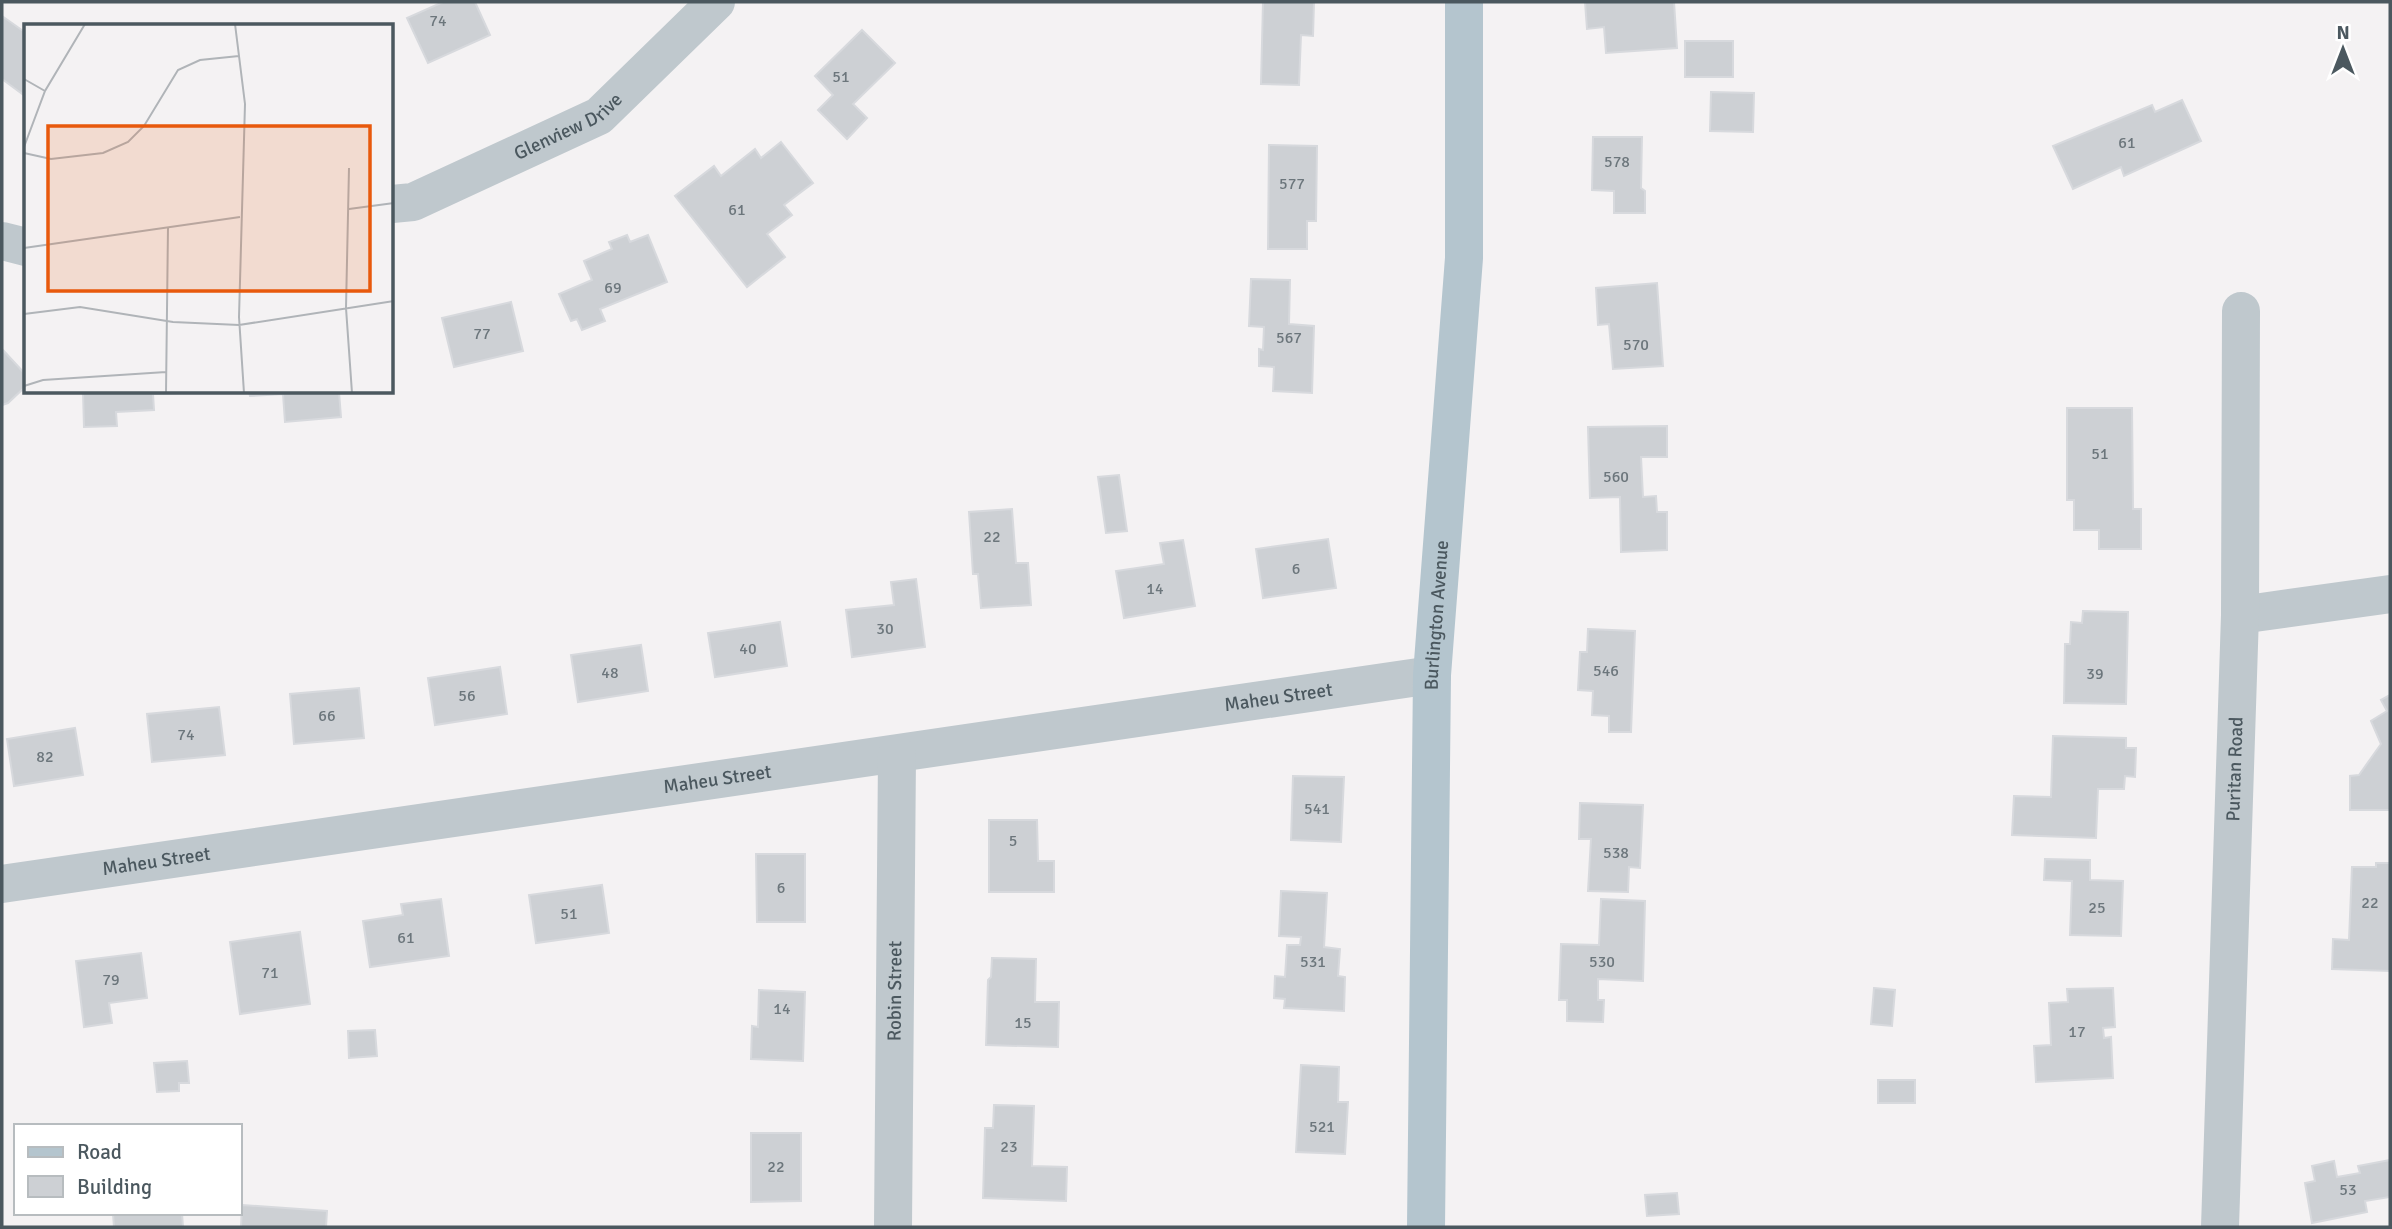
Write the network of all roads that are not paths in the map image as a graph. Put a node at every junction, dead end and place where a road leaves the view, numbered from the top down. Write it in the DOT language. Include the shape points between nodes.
graph roads {
  1 [pos="716,2"];
  2 [pos="1464,2"];
  3 [pos="394,204"];
  4 [pos="2,241"];
  5 [pos="24,246"];
  6 [pos="2241,311"];
  7 [pos="2390,594"];
  8 [pos="2240,615"];
  9 [pos="1432,675"];
  10 [pos="897,755"];
  11 [pos="2,884"];
  12 [pos="893,1227"];
  13 [pos="1426,1227"];
  14 [pos="2220,1227"];
  1 -- 3 [label="street, Glenview Drive" via="599,116 413,202"];
  2 -- 9 [label="main road, Burlington Avenue" via="1464,258"];
  4 -- 5 [label="street"];
  6 -- 8 [label="street, Puritan Road"];
  7 -- 8 [label="street"];
  8 -- 14 [label="street, Puritan Road"];
  9 -- 10 [label="street, Maheu Street"];
  9 -- 13 [label="main road, Burlington Avenue"];
  10 -- 11 [label="street, Maheu Street"];
  10 -- 12 [label="street, Robin Street"];
}
